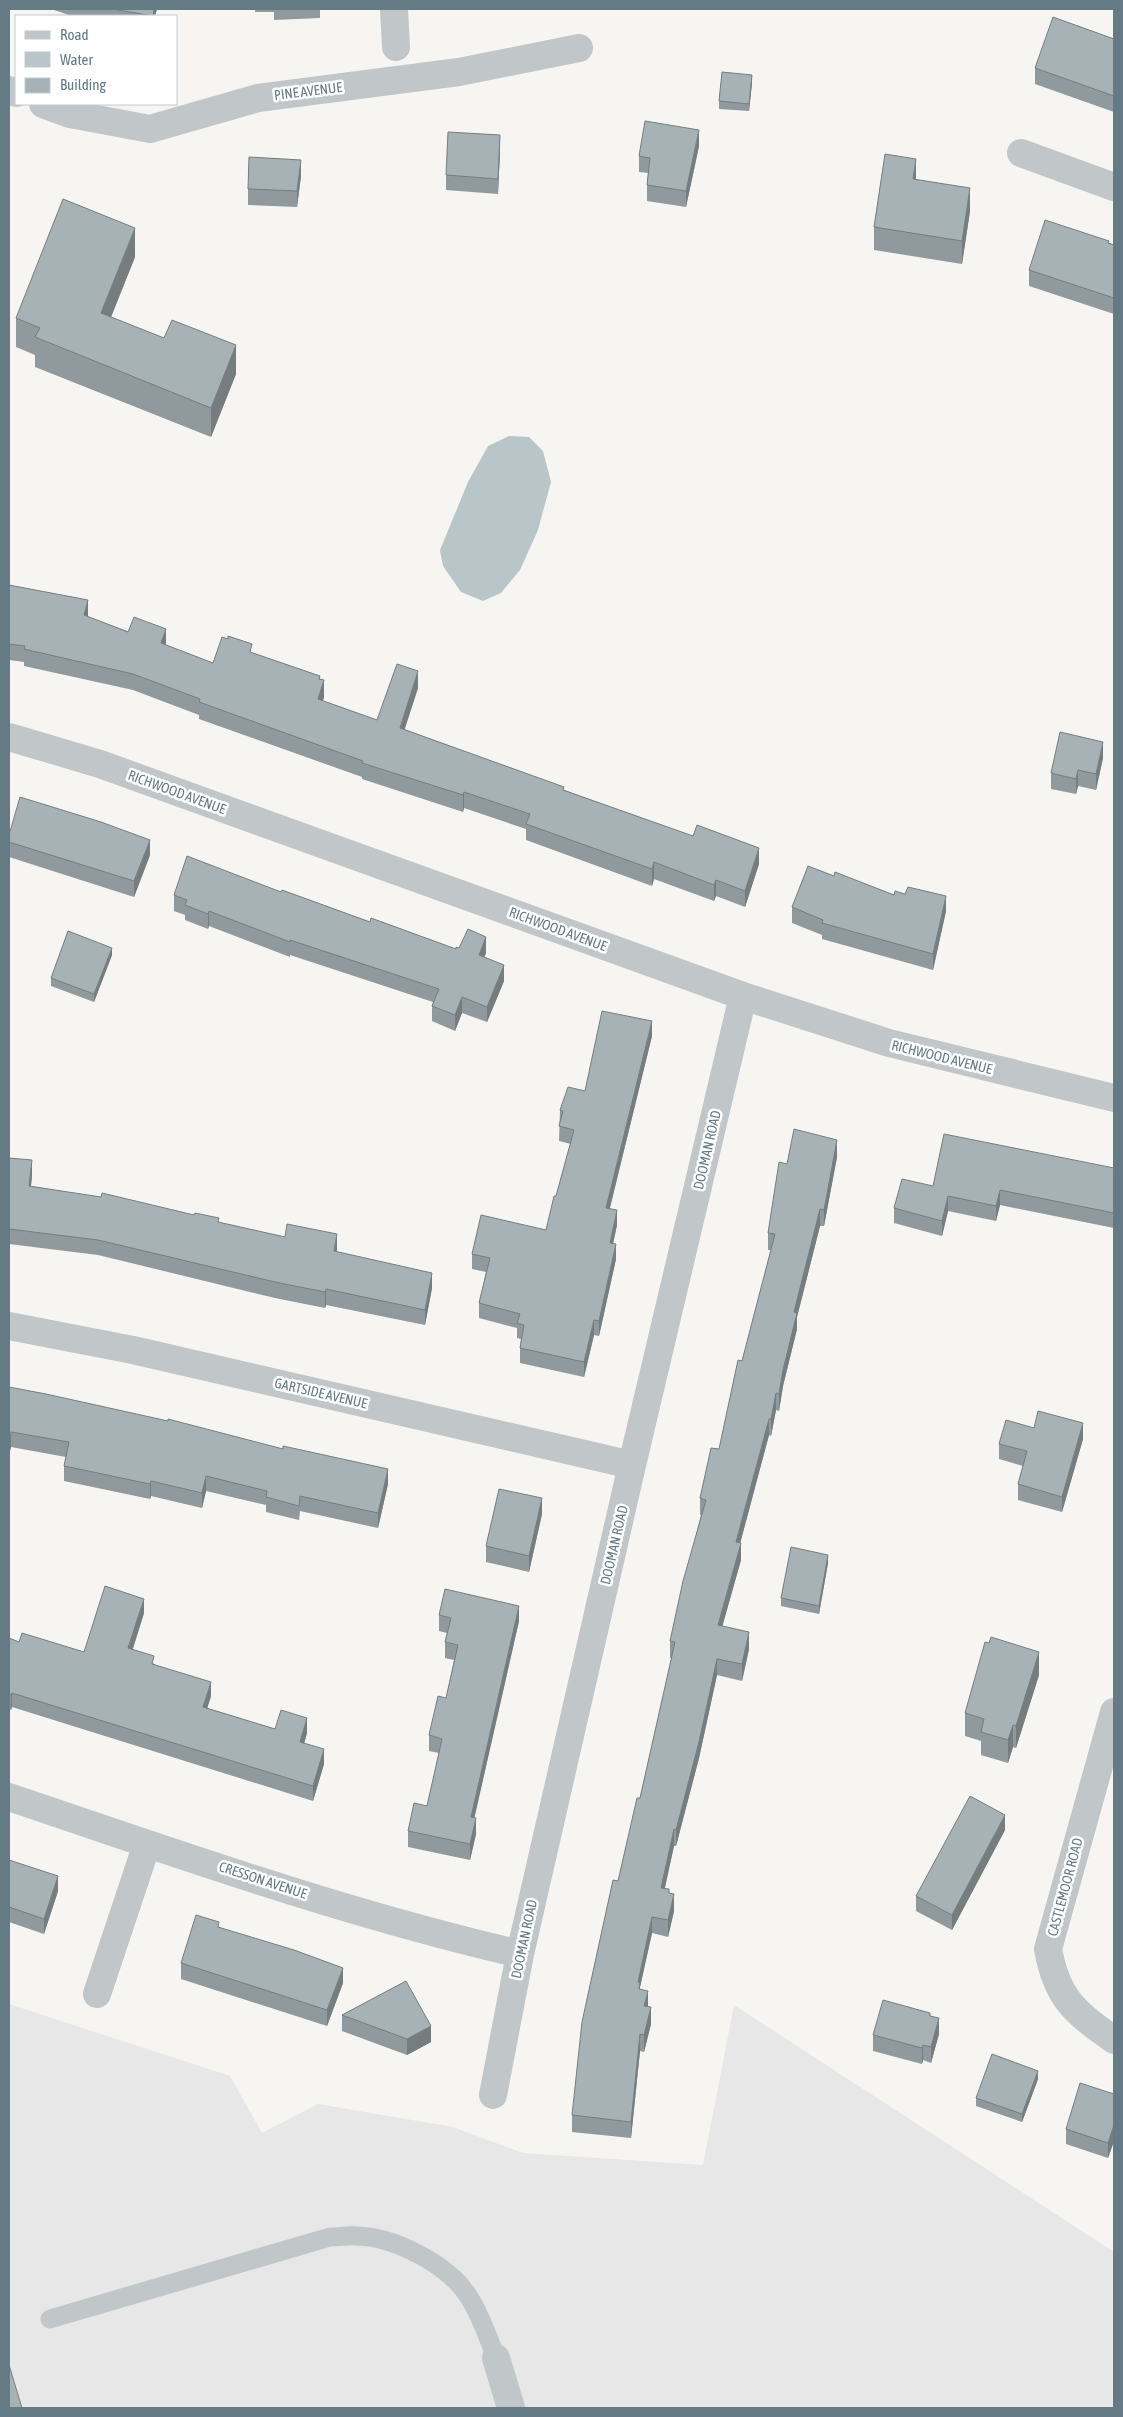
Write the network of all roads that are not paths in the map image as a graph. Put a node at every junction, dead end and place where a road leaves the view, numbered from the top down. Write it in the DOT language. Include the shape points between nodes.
graph roads {
  1 [pos="394,9"];
  2 [pos="396,47"];
  3 [pos="578,48"];
  4 [pos="46,105"];
  5 [pos="1021,153"];
  6 [pos="1114,187"];
  7 [pos="9,738"];
  8 [pos="743,996"];
  9 [pos="1114,1098"];
  10 [pos="9,1326"];
  11 [pos="632,1465"];
  12 [pos="1114,1712"];
  13 [pos="9,1797"];
  14 [pos="147,1844"];
  15 [pos="520,1954"];
  16 [pos="97,1994"];
  17 [pos="1114,2040"];
  18 [pos="493,2095"];
  19 [pos="50,2319"];
  20 [pos="496,2358"];
  21 [pos="511,2408"];
  1 -- 2 [label="street"];
  3 -- 4 [label="street, PINE AVENUE" via="459,72 258,98 150,129 70,114"];
  5 -- 6 [label="street"];
  7 -- 8 [label="street, RICHWOOD AVENUE" via="100,764"];
  8 -- 9 [label="street, RICHWOOD AVENUE" via="889,1043"];
  8 -- 11 [label="street, DOOMAN ROAD"];
  10 -- 11 [label="street, GARTSIDE AVENUE" via="133,1350"];
  11 -- 15 [label="street, DOOMAN ROAD"];
  12 -- 17 [label="street, CASTLEMOOR ROAD" via="1048,1949 1053,1974 1063,1994 1080,2016"];
  13 -- 14 [label="street, CRESSON AVENUE"];
  14 -- 15 [label="street, CRESSON AVENUE" via="432,1934"];
  14 -- 16 [label="street"];
  15 -- 18 [label="street, DOOMAN ROAD"];
  19 -- 20 [label="lane" via="330,2237 359,2236 409,2250 436,2264 469,2296"];
  20 -- 21 [label="street"];
}
